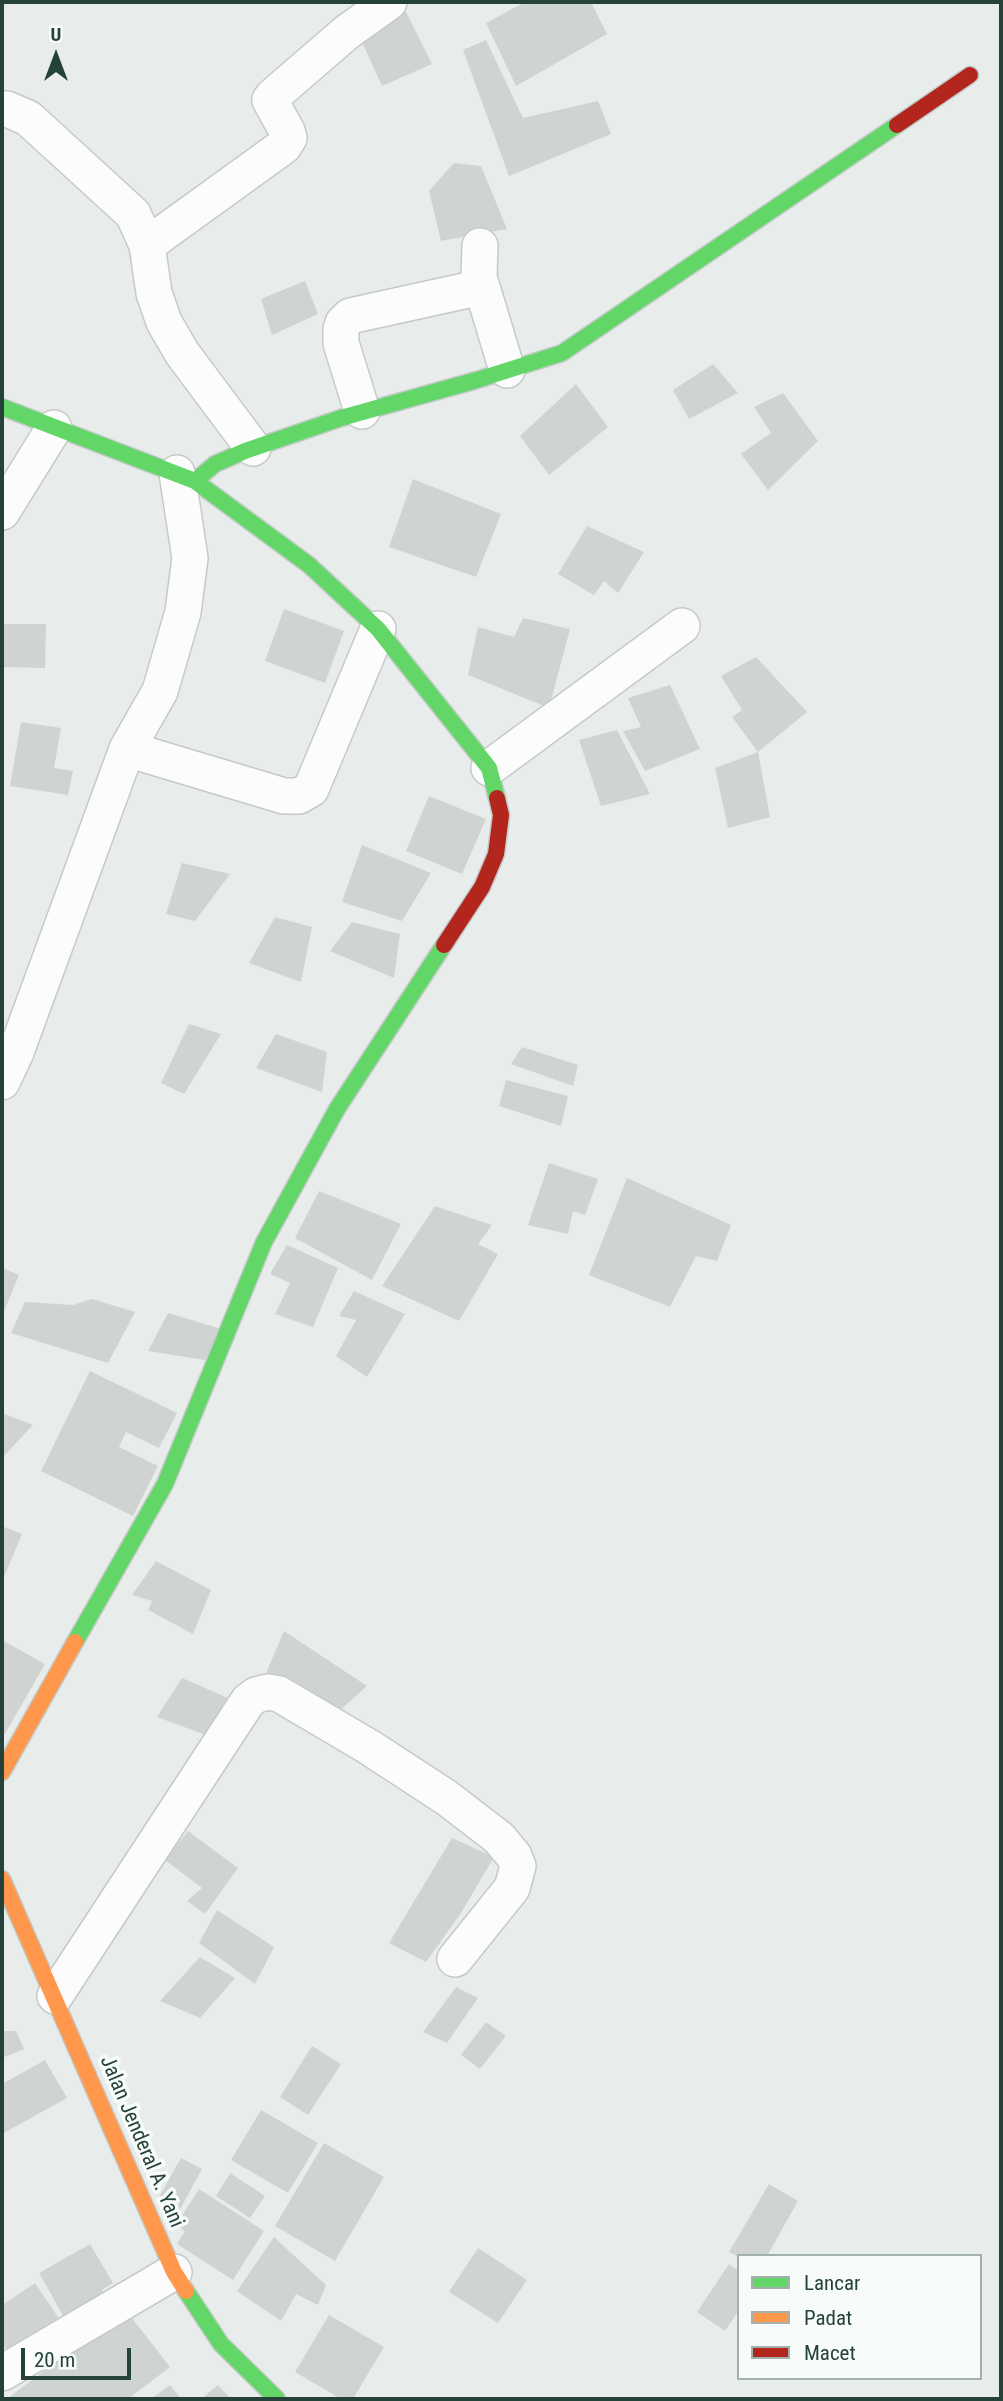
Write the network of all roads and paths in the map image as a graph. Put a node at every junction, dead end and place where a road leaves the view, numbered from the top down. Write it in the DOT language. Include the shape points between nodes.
graph roads {
  1 [pos="389,2"];
  2 [pos="970,75"];
  3 [pos="2,109"];
  4 [pos="147,245"];
  5 [pos="480,246"];
  6 [pos="482,287"];
  7 [pos="507,370"];
  8 [pos="2,407"];
  9 [pos="362,411"];
  10 [pos="54,428"];
  11 [pos="249,450"];
  12 [pos="186,477"];
  13 [pos="2,512"];
  14 [pos="682,626"];
  15 [pos="378,629"];
  16 [pos="127,749"];
  17 [pos="489,768"];
  18 [pos="2,1082"];
  19 [pos="2,1772"];
  20 [pos="2,1879"];
  21 [pos="455,1959"];
  22 [pos="55,1996"];
  23 [pos="174,2272"];
  24 [pos="2,2373"];
  25 [pos="277,2399"];
  1 -- 4 [label="street" via="273,96 271,104 289,138 284,146"];
  2 -- 7 [label="street" via="562,353"];
  3 -- 4 [label="street" via="28,118 133,214"];
  4 -- 11 [label="street" via="164,322"];
  5 -- 6 [label="street"];
  6 -- 7 [label="street"];
  6 -- 9 [label="street" via="350,316 343,323 341,343"];
  7 -- 9 [label="street"];
  8 -- 10 [label="street"];
  9 -- 11 [label="street"];
  10 -- 12 [label="street"];
  10 -- 13 [label="street"];
  11 -- 12 [label="street"];
  12 -- 15 [label="street" via="309,565"];
  12 -- 16 [label="street" via="190,558 183,612 160,691"];
  14 -- 17 [label="street"];
  15 -- 16 [label="street" via="311,789 299,796 284,796"];
  15 -- 17 [label="street"];
  16 -- 18 [label="street"];
  17 -- 19 [label="street" via="501,815 496,854 482,887 337,1109 264,1241 165,1484"];
  20 -- 22 [label="street, Jalan Jenderal A. Yani"];
  21 -- 22 [label="street" via="512,1888 518,1866 514,1856 499,1838 447,1798 369,1747 279,1694 268,1692 248,1701"];
  22 -- 23 [label="street, Jalan Jenderal A. Yani"];
  23 -- 24 [label="street"];
  23 -- 25 [label="street, Jalan Jenderal A. Yani" via="221,2344"];
}
